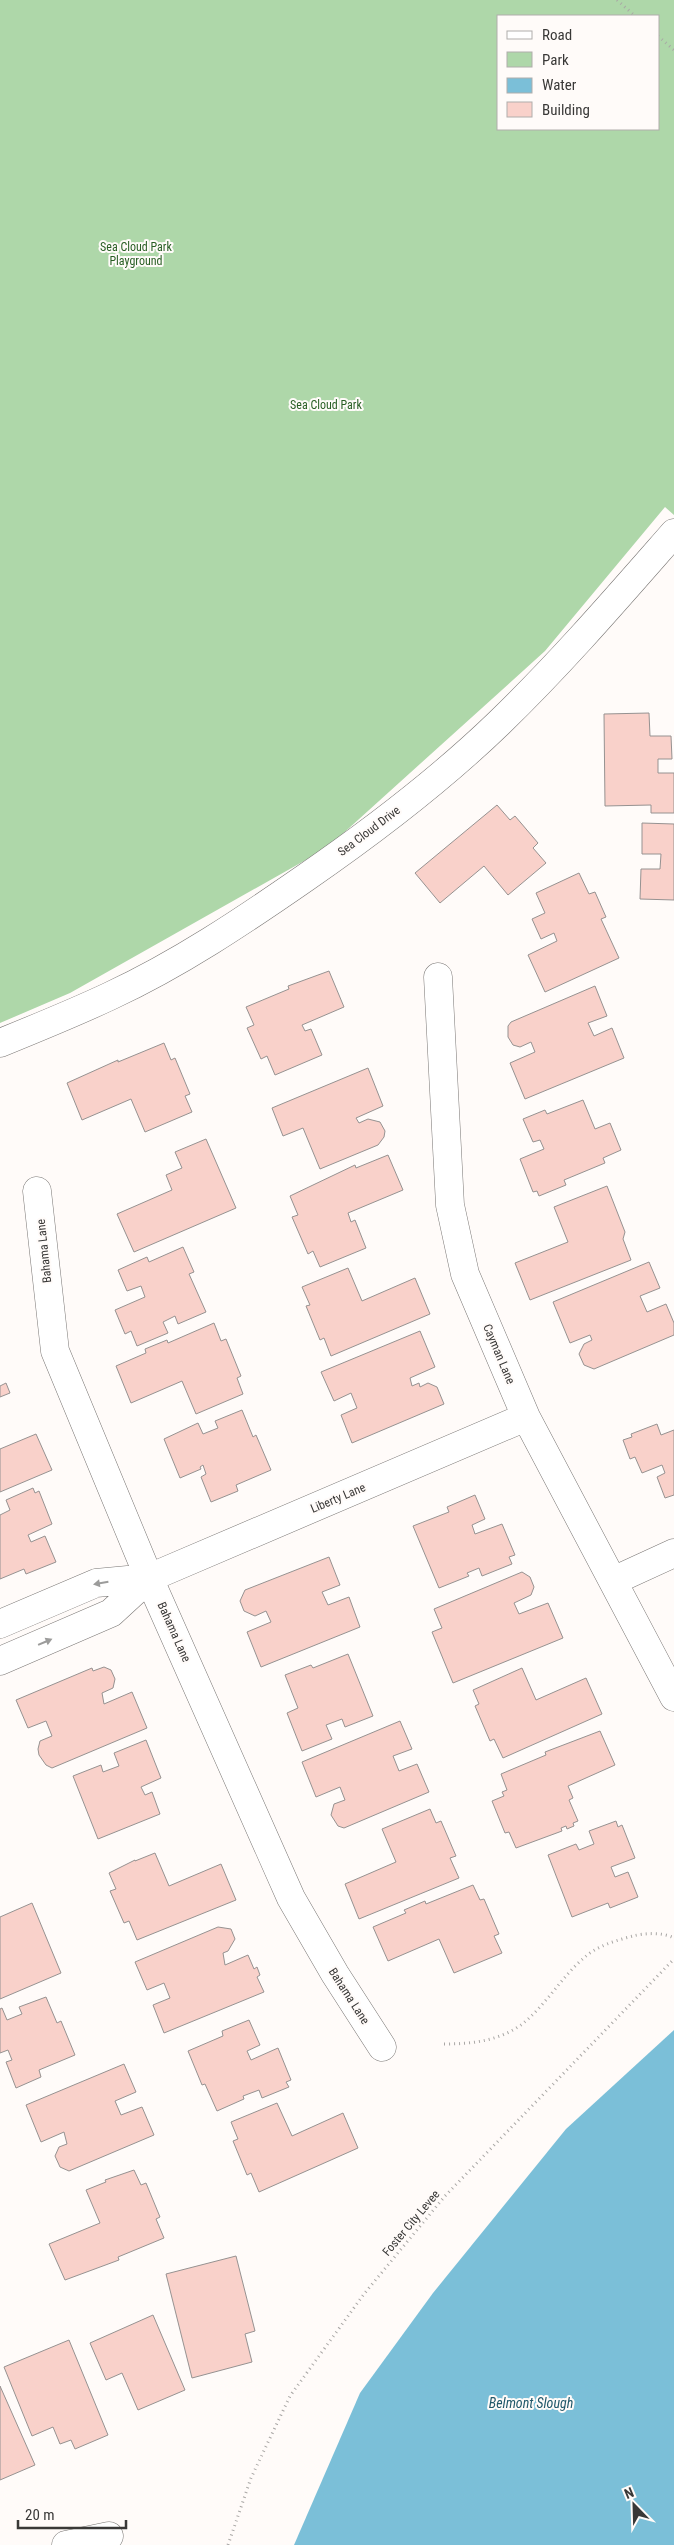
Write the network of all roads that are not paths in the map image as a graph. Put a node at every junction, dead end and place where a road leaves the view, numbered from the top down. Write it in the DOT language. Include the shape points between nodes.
graph roads {
  1 [pos="674,534"];
  2 [pos="438,978"];
  3 [pos="0,1044"];
  4 [pos="37,1191"];
  5 [pos="526,1418"];
  6 [pos="674,1553"];
  7 [pos="149,1578"];
  8 [pos="613,1581"];
  9 [pos="0,1624"];
  10 [pos="0,1661"];
  11 [pos="674,1697"];
  12 [pos="382,2047"];
  13 [pos="109,2536"];
  14 [pos="66,2545"];
  1 -- 3 [label="street, Sea Cloud Drive" via="564,658 498,724 356,842 200,947 112,996"];
  2 -- 5 [label="street, Cayman Lane" via="450,1205 465,1274"];
  4 -- 7 [label="street, Bahama Lane" via="55,1351"];
  5 -- 7 [label="street, Liberty Lane"];
  5 -- 8 [label="street, Cayman Lane"];
  6 -- 8 [label="street"];
  7 -- 9 [label="street, Liberty Lane, one-way" via="96,1583"];
  10 -- 7 [label="street, Liberty Lane, one-way" via="111,1613"];
  7 -- 12 [label="street, Bahama Lane" via="291,1898"];
  8 -- 11 [label="street, Cayman Lane"];
  13 -- 14 [label="street"];
}
